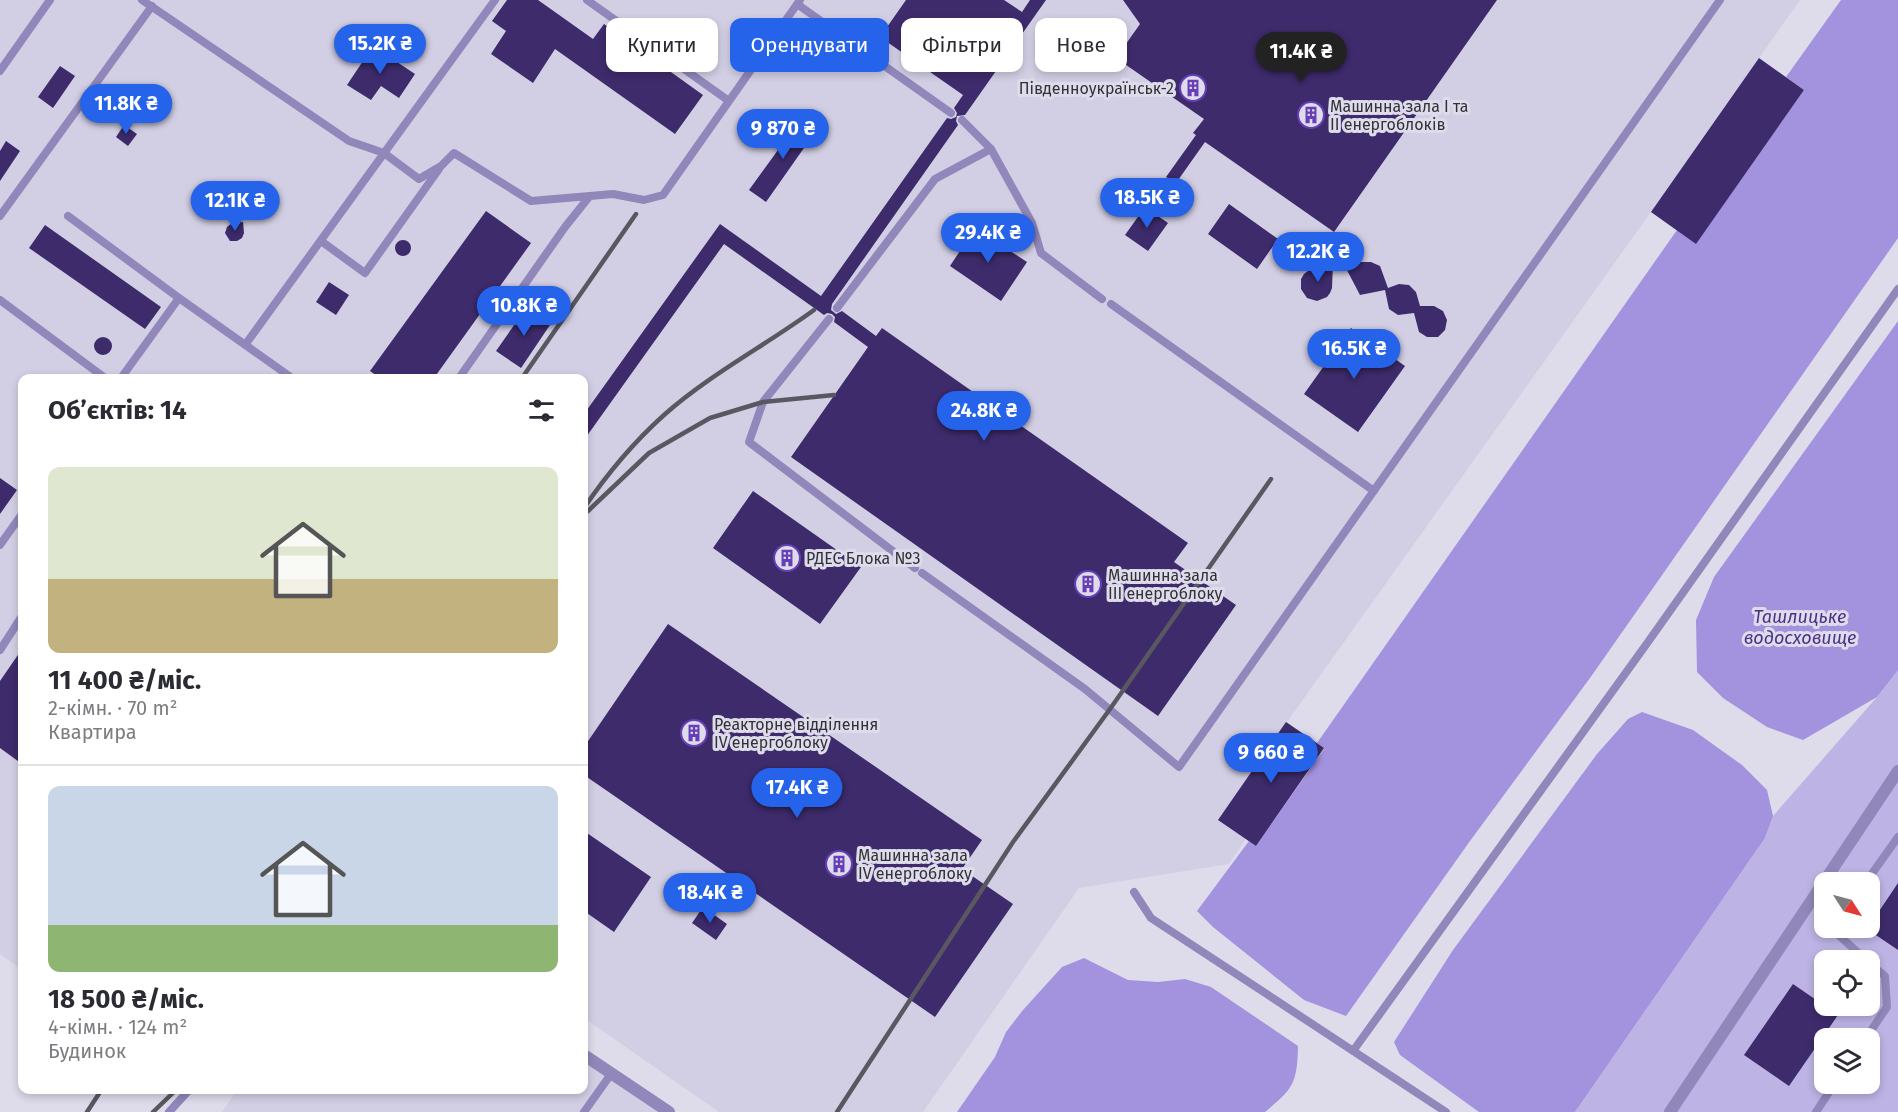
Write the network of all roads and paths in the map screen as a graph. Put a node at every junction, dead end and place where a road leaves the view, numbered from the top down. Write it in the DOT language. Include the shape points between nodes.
graph roads {
  1 [pos="50,0"];
  2 [pos="142,0"];
  3 [pos="495,0"];
  4 [pos="587,0"];
  5 [pos="1720,0"];
  6 [pos="798,2"];
  7 [pos="152,6"];
  8 [pos="0,71"];
  9 [pos="729,101"];
  10 [pos="951,113"];
  11 [pos="962,120"];
  12 [pos="991,149"];
  13 [pos="384,153"];
  14 [pos="441,166"];
  15 [pos="589,197"];
  16 [pos="0,216"];
  17 [pos="68,216"];
  18 [pos="321,241"];
  19 [pos="1898,289"];
  20 [pos="178,298"];
  21 [pos="1102,299"];
  22 [pos="0,300"];
  23 [pos="1110,304"];
  24 [pos="837,308"];
  25 [pos="829,319"];
  26 [pos="245,345"];
  27 [pos="100,374"];
  28 [pos="124,374"];
  29 [pos="286,374"];
  30 [pos="462,374"];
  31 [pos="1374,492"];
  32 [pos="18,520"];
  33 [pos="0,545"];
  34 [pos="18,622"];
  35 [pos="0,650"];
  36 [pos="1898,771"];
  37 [pos="1898,837"];
  38 [pos="1873,872"];
  39 [pos="1134,892"];
  40 [pos="1842,938"];
  41 [pos="1856,950"];
  42 [pos="1880,972"];
  43 [pos="1873,1028"];
  44 [pos="1353,1051"];
  45 [pos="588,1058"];
  46 [pos="611,1074"];
  47 [pos="185,1094"];
  48 [pos="1828,1094"];
  49 [pos="169,1112"];
  50 [pos="584,1112"];
  51 [pos="669,1112"];
  52 [pos="1446,1112"];
  53 [pos="1670,1112"];
  54 [pos="1816,1112"];
  1 -- 8 [label="lane"];
  2 -- 7 [label="lane"];
  3 -- 13 [label="lane"];
  4 -- 9 [label="lane"];
  5 -- 31 [label="lane"];
  6 -- 9 [label="lane"];
  6 -- 10 [label="lane"];
  7 -- 13 [label="lane" via="349,141"];
  7 -- 16 [label="lane"];
  9 -- 15 [label="lane" via="663,195 644,200 614,194"];
  11 -- 12 [label="lane"];
  12 -- 21 [label="lane" via="1032,223 1041,253"];
  12 -- 24 [label="lane" via="935,179"];
  13 -- 14 [label="lane" via="419,179"];
  13 -- 18 [label="lane"];
  14 -- 15 [label="lane" via="454,153 531,201"];
  14 -- 18 [label="lane" via="365,273"];
  15 -- 30 [label="lane"];
  17 -- 20 [label="lane"];
  18 -- 26 [label="lane"];
  19 -- 44 [label="lane"];
  20 -- 26 [label="lane"];
  20 -- 28 [label="lane"];
  22 -- 27 [label="lane"];
  23 -- 31 [label="lane"];
  25 -- 31 [label="lane" via="763,402 749,442 918,570 1085,689 1179,767"];
  26 -- 29 [label="lane"];
  32 -- 33 [label="lane"];
  34 -- 35 [label="lane"];
  36 -- 53 [label="street"];
  37 -- 38 [label="lane"];
  39 -- 44 [label="lane" via="1151,918"];
  40 -- 41 [label="lane"];
  42 -- 43 [label="lane" via="1885,976 1887,1007"];
  44 -- 52 [label="lane"];
  45 -- 46 [label="street"];
  46 -- 50 [label="lane"];
  46 -- 51 [label="street"];
  47 -- 49 [label="lane"];
  48 -- 54 [label="lane"];
}
